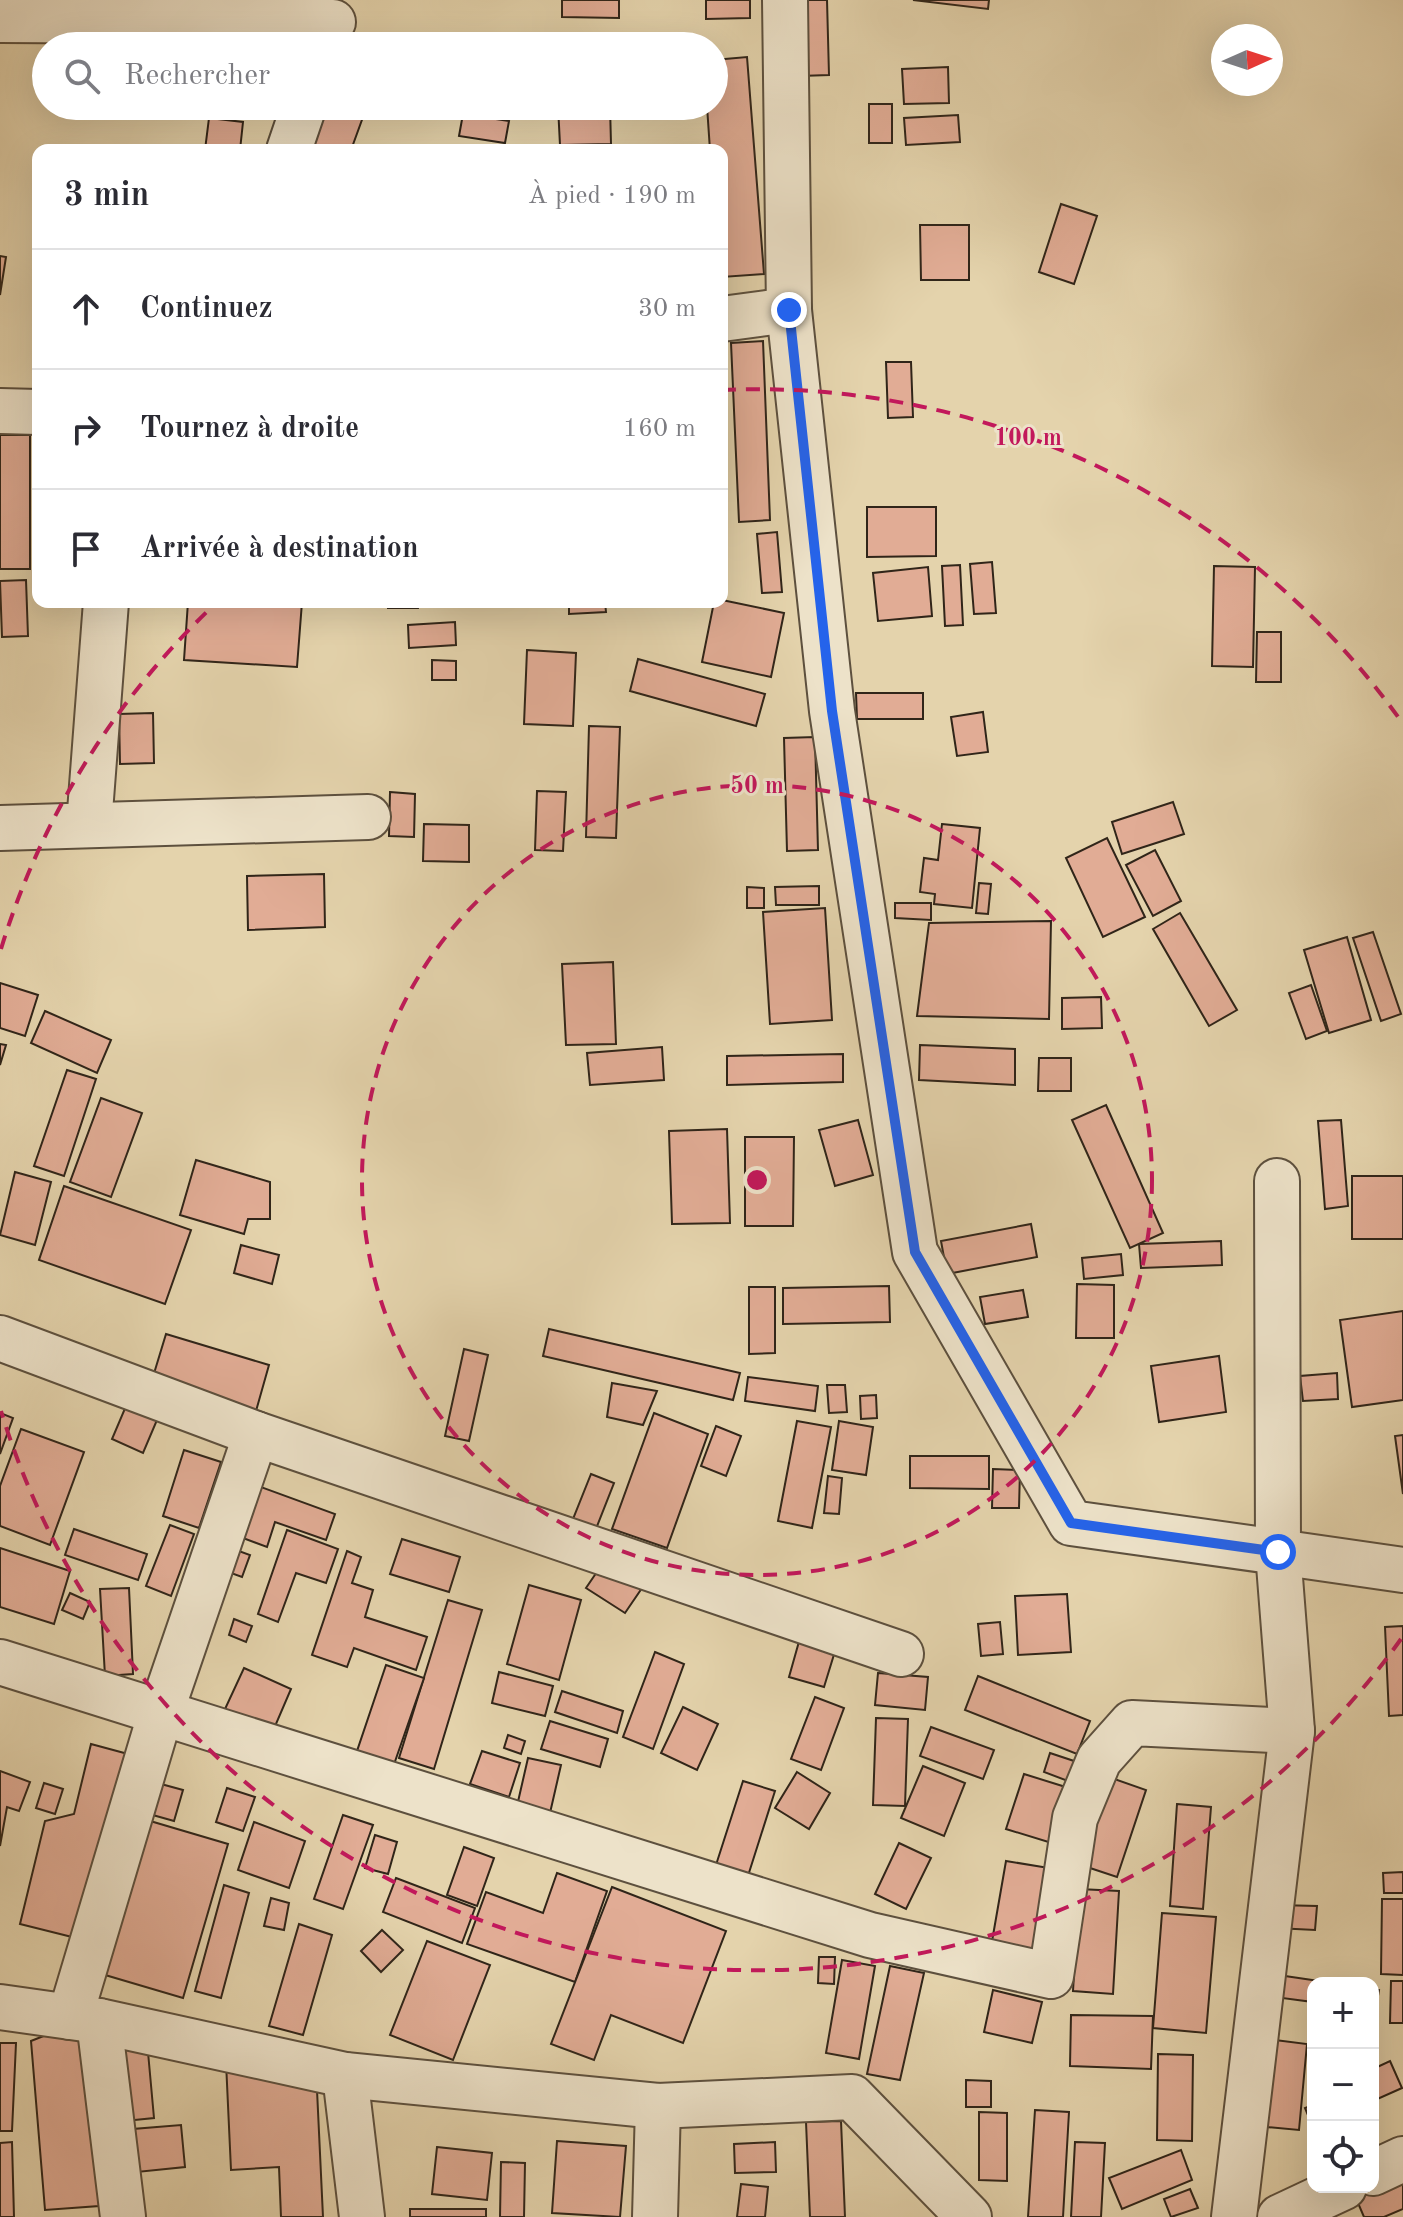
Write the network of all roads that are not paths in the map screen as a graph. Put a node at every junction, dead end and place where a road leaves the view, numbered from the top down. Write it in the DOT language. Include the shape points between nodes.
graph roads {
  1 [pos="785,0"];
  2 [pos="0,20"];
  3 [pos="334,23"];
  4 [pos="299,120"];
  5 [pos="291,144"];
  6 [pos="789,310"];
  7 [pos="728,318"];
  8 [pos="0,411"];
  9 [pos="32,412"];
  10 [pos="106,608"];
  11 [pos="368,817"];
  12 [pos="89,825"];
  13 [pos="0,828"];
  14 [pos="1277,1181"];
  15 [pos="0,1338"];
  16 [pos="256,1434"];
  17 [pos="1278,1552"];
  18 [pos="1403,1570"];
  19 [pos="901,1654"];
  20 [pos="0,1662"];
  21 [pos="161,1712"];
  22 [pos="1292,1731"];
  23 [pos="0,2007"];
  24 [pos="85,2019"];
  25 [pos="345,2075"];
  26 [pos="658,2106"];
  27 [pos="1403,2159"];
  28 [pos="1379,2170"];
  29 [pos="1331,2193"];
  30 [pos="123,2217"];
  31 [pos="362,2217"];
  32 [pos="655,2217"];
  33 [pos="969,2217"];
  34 [pos="1234,2217"];
  35 [pos="1280,2217"];
  1 -- 6 [label="street"];
  2 -- 3 [label="street"];
  4 -- 5 [label="street"];
  6 -- 7 [label="street"];
  6 -- 17 [label="street" via="832,711 915,1252 1071,1523"];
  8 -- 9 [label="street"];
  10 -- 12 [label="street"];
  11 -- 12 [label="street"];
  12 -- 13 [label="street"];
  14 -- 17 [label="street"];
  15 -- 16 [label="street"];
  16 -- 19 [label="street"];
  16 -- 21 [label="street"];
  17 -- 18 [label="street"];
  17 -- 22 [label="street"];
  20 -- 21 [label="street"];
  21 -- 22 [label="street" via="870,1935 1051,1976 1075,1818 1099,1760 1132,1723"];
  21 -- 24 [label="street"];
  22 -- 34 [label="street"];
  23 -- 24 [label="street"];
  24 -- 25 [label="street"];
  24 -- 30 [label="street"];
  25 -- 26 [label="street"];
  25 -- 31 [label="street"];
  26 -- 32 [label="street"];
  26 -- 33 [label="street" via="852,2097"];
  27 -- 28 [label="street"];
  29 -- 35 [label="street"];
}
